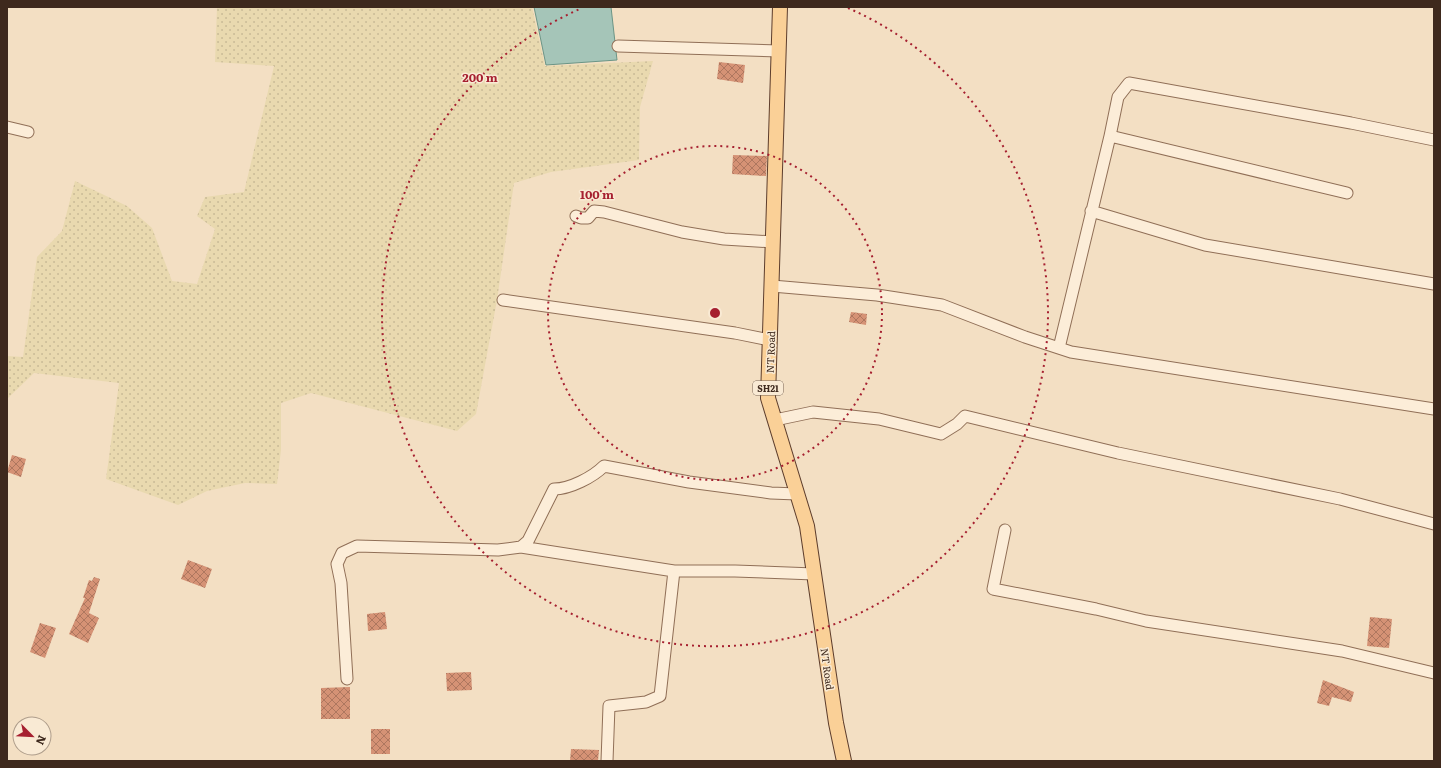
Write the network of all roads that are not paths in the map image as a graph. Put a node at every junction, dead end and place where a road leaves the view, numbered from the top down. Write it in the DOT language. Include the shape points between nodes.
graph roads {
  1 [pos="780,7"];
  2 [pos="618,46"];
  3 [pos="779,51"];
  4 [pos="7,127"];
  5 [pos="28,132"];
  6 [pos="1110,136"];
  7 [pos="1434,140"];
  8 [pos="1347,193"];
  9 [pos="1091,211"];
  10 [pos="576,216"];
  11 [pos="773,242"];
  12 [pos="1434,284"];
  13 [pos="772,286"];
  14 [pos="503,300"];
  15 [pos="770,340"];
  16 [pos="1059,348"];
  17 [pos="1434,409"];
  18 [pos="775,420"];
  19 [pos="798,494"];
  20 [pos="1434,524"];
  21 [pos="1005,530"];
  22 [pos="521,547"];
  23 [pos="674,570"];
  24 [pos="814,574"];
  25 [pos="1434,673"];
  26 [pos="347,679"];
  27 [pos="607,761"];
  28 [pos="844,761"];
  1 -- 3 [label="main road, NT Road / SH21"];
  2 -- 3 [label="street"];
  3 -- 11 [label="main road, NT Road / SH21"];
  4 -- 5 [label="street"];
  6 -- 7 [label="street" via="1118,96 1129,83"];
  6 -- 8 [label="street"];
  6 -- 9 [label="street"];
  9 -- 12 [label="street" via="1205,245"];
  9 -- 16 [label="street"];
  10 -- 11 [label="street" via="588,218 594,211 604,212 682,232 724,239"];
  11 -- 13 [label="main road, NT Road / SH21"];
  13 -- 15 [label="main road, NT Road / SH21"];
  13 -- 16 [label="street" via="942,305"];
  14 -- 15 [label="street"];
  15 -- 18 [label="main road, NT Road / SH21" via="768,398"];
  16 -- 17 [label="street" via="1071,352"];
  18 -- 19 [label="main road, NT Road / SH21"];
  18 -- 20 [label="street" via="813,412 879,419 942,434 965,416 1118,453 1340,499"];
  19 -- 22 [label="street" via="689,482 604,466 596,475 562,489 554,489 528,541"];
  19 -- 24 [label="main road, NT Road / SH21" via="807,526"];
  21 -- 25 [label="street" via="993,589 1146,621 1342,651"];
  22 -- 23 [label="street"];
  22 -- 26 [label="street" via="498,550 357,546 342,553 337,564 341,583"];
  23 -- 24 [label="street"];
  23 -- 27 [label="street" via="660,696 646,702 609,706"];
  24 -- 28 [label="main road, NT Road / SH21"];
}
